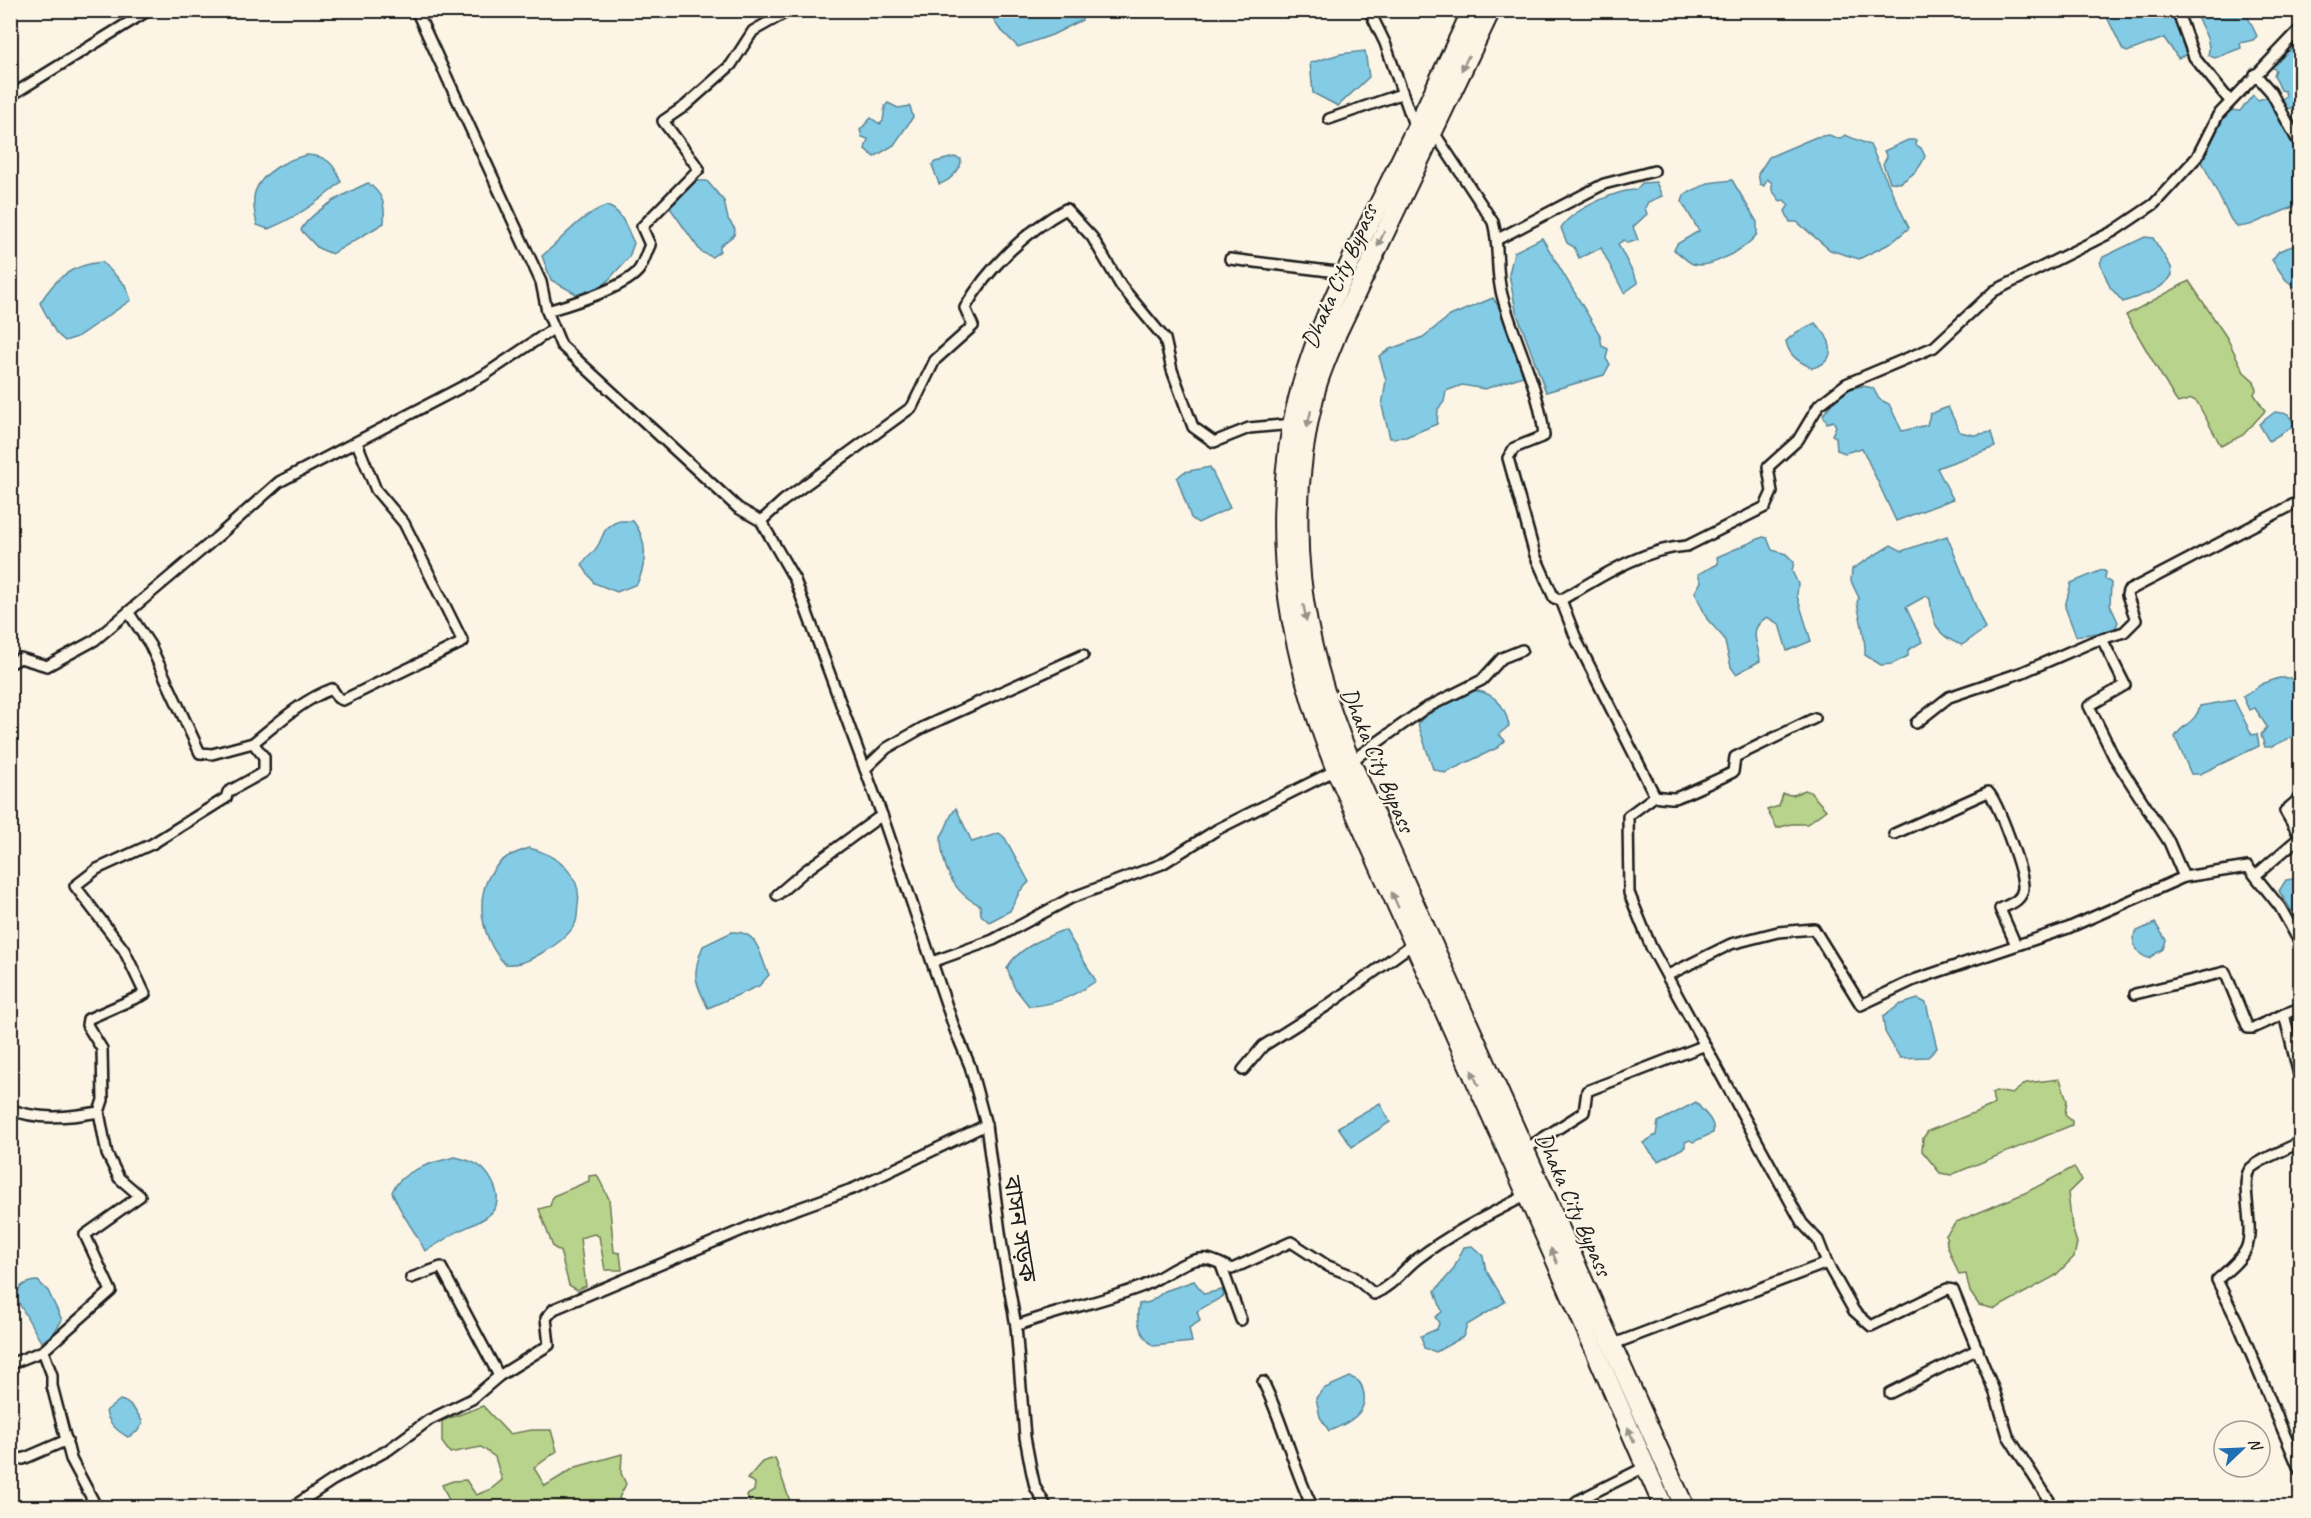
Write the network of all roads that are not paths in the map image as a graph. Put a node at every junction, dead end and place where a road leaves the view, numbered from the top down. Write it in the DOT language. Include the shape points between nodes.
graph roads {
  1 [pos="149,10"];
  2 [pos="416,10"];
  3 [pos="790,10"];
  4 [pos="1369,10"];
  5 [pos="1472,10"];
  6 [pos="1491,10"];
  7 [pos="2177,10"];
  8 [pos="2301,29"];
  9 [pos="2255,74"];
  10 [pos="11,93"];
  11 [pos="1401,94"];
  12 [pos="2230,101"];
  13 [pos="1329,119"];
  14 [pos="1424,130"];
  15 [pos="2301,145"];
  16 [pos="1654,171"];
  17 [pos="1498,239"];
  18 [pos="1230,259"];
  19 [pos="1345,273"];
  20 [pos="547,311"];
  21 [pos="553,329"];
  22 [pos="1293,424"];
  23 [pos="357,443"];
  24 [pos="2301,501"];
  25 [pos="761,521"];
  26 [pos="1561,600"];
  27 [pos="129,613"];
  28 [pos="2102,639"];
  29 [pos="1522,650"];
  30 [pos="1083,655"];
  31 [pos="10,664"];
  32 [pos="1815,718"];
  33 [pos="1916,723"];
  34 [pos="253,743"];
  35 [pos="1343,766"];
  36 [pos="864,769"];
  37 [pos="1655,796"];
  38 [pos="2301,798"];
  39 [pos="882,815"];
  40 [pos="1894,834"];
  41 [pos="2256,875"];
  42 [pos="2184,877"];
  43 [pos="777,895"];
  44 [pos="1414,943"];
  45 [pos="2301,943"];
  46 [pos="2016,945"];
  47 [pos="932,962"];
  48 [pos="1668,975"];
  49 [pos="2135,994"];
  50 [pos="2301,1008"];
  51 [pos="2284,1014"];
  52 [pos="1703,1046"];
  53 [pos="1243,1070"];
  54 [pos="2301,1079"];
  55 [pos="10,1109"];
  56 [pos="99,1112"];
  57 [pos="986,1125"];
  58 [pos="2301,1142"];
  59 [pos="1524,1150"];
  60 [pos="1527,1195"];
  61 [pos="1827,1263"];
  62 [pos="1221,1265"];
  63 [pos="411,1278"];
  64 [pos="1241,1320"];
  65 [pos="1017,1326"];
  66 [pos="1611,1345"];
  67 [pos="1978,1349"];
  68 [pos="43,1351"];
  69 [pos="10,1364"];
  70 [pos="499,1376"];
  71 [pos="1263,1382"];
  72 [pos="1890,1393"];
  73 [pos="67,1440"];
  74 [pos="10,1456"];
  75 [pos="1645,1467"];
  76 [pos="2301,1471"];
  77 [pos="1577,1501"];
  78 [pos="97,1508"];
  79 [pos="291,1508"];
  80 [pos="1047,1508"];
  81 [pos="1313,1508"];
  82 [pos="1664,1508"];
  83 [pos="1685,1508"];
  84 [pos="2054,1508"];
  1 -- 10 [label="street"];
  2 -- 20 [label="street" via="541,282"];
  3 -- 20 [label="street" via="753,31 732,65 663,121 699,169 642,227 650,245 638,272 579,302"];
  4 -- 11 [label="street" via="1385,43"];
  5 -- 14 [label="highway"];
  6 -- 14 [label="highway, Dhaka City Bypass, one-way"];
  7 -- 12 [label="street" via="2194,57"];
  8 -- 9 [label="street"];
  9 -- 12 [label="street"];
  9 -- 15 [label="street" via="2271,92"];
  11 -- 13 [label="street"];
  11 -- 14 [label="street"];
  12 -- 26 [label="street" via="2218,115 2197,157 2154,204 2114,231 1994,291 1934,347 1846,384 1819,405 1798,440 1768,467 1772,492 1765,507 1686,546 1618,567"];
  14 -- 17 [label="street" via="1493,222"];
  14 -- 19 [label="highway"];
  14 -- 35 [label="highway, Dhaka City Bypass, one-way" via="1336,333 1317,386 1305,439 1299,489 1303,607"];
  16 -- 17 [label="street" via="1604,184"];
  17 -- 26 [label="street" via="1501,294 1544,436 1514,448 1508,458 1535,555 1554,598"];
  18 -- 19 [label="street"];
  19 -- 22 [label="highway" via="1315,346"];
  20 -- 21 [label="street"];
  21 -- 23 [label="street" via="483,376"];
  21 -- 25 [label="street" via="561,345 647,426 738,508"];
  22 -- 25 [label="street" via="1249,428 1214,442 1193,427 1165,339 1121,286 1092,237 1066,209 1005,255 971,298 966,308 973,326 935,360 912,407"];
  22 -- 35 [label="highway" via="1284,485 1289,612 1304,680"];
  23 -- 27 [label="street" via="279,482"];
  23 -- 34 [label="street" via="376,490 404,523 463,642 343,700 332,689 325,692 297,708"];
  24 -- 28 [label="street" via="2128,591 2136,620 2124,632"];
  25 -- 36 [label="street, বাসন সড়ক" via="795,579"];
  26 -- 37 [label="street" via="1577,641"];
  27 -- 31 [label="street" via="95,640 47,666 20,658"];
  27 -- 34 [label="street" via="150,645 200,753 212,754"];
  28 -- 33 [label="street" via="2030,670 1949,698"];
  28 -- 42 [label="street" via="2125,685 2089,706 2114,757 2169,842"];
  29 -- 35 [label="street" via="1502,658 1482,680 1424,709"];
  30 -- 36 [label="street" via="924,727 887,748"];
  32 -- 37 [label="street" via="1735,757 1733,772 1721,780 1676,798"];
  34 -- 56 [label="street" via="264,757 264,772 152,844 96,869 75,886 124,950 145,994 88,1019 87,1025 102,1049 103,1100"];
  44 -- 35 [label="highway, one-way"];
  35 -- 47 [label="street" via="1218,829 1162,864 1071,898 993,940"];
  35 -- 59 [label="highway, Dhaka City Bypass"];
  36 -- 39 [label="street, বাসন সড়ক"];
  37 -- 48 [label="street" via="1628,816 1629,893 1651,947"];
  38 -- 41 [label="street" via="2285,811 2300,837"];
  39 -- 43 [label="street"];
  39 -- 47 [label="street, বাসন সড়ক"];
  40 -- 46 [label="street" via="1988,792 2017,859 2023,889 2017,901 2000,909"];
  41 -- 42 [label="street" via="2248,867"];
  41 -- 45 [label="street"];
  42 -- 46 [label="street"];
  44 -- 53 [label="street" via="1263,1046"];
  60 -- 44 [label="highway, one-way"];
  46 -- 48 [label="street" via="1914,980 1861,1005 1814,929 1778,932 1731,944"];
  47 -- 57 [label="street, বাসন সড়ক" via="970,1066"];
  48 -- 52 [label="street"];
  49 -- 51 [label="street" via="2225,972 2248,1028"];
  50 -- 51 [label="street"];
  51 -- 54 [label="street"];
  52 -- 59 [label="street" via="1587,1091 1584,1112"];
  52 -- 61 [label="street" via="1802,1223 1818,1240"];
  55 -- 56 [label="street" via="22,1114 67,1118"];
  56 -- 68 [label="street" via="107,1154 119,1178 140,1196 86,1235 111,1291"];
  57 -- 65 [label="street, বাসন সড়ক"];
  57 -- 70 [label="street" via="846,1192 766,1220 554,1309 546,1318 549,1345"];
  58 -- 76 [label="street" via="2250,1169 2245,1179 2249,1239 2240,1258 2217,1280"];
  59 -- 66 [label="highway, Dhaka City Bypass"];
  60 -- 62 [label="street" via="1457,1232 1374,1294 1353,1276 1328,1266 1292,1242 1232,1269"];
  75 -- 60 [label="highway, one-way"];
  61 -- 66 [label="street"];
  61 -- 67 [label="street" via="1854,1311 1871,1326 1947,1288 1953,1290"];
  62 -- 64 [label="street"];
  62 -- 65 [label="street" via="1206,1259 1186,1264 1143,1286 1094,1304"];
  63 -- 70 [label="street" via="441,1267"];
  65 -- 80 [label="street, বাসন সড়ক" via="1025,1437 1035,1487"];
  66 -- 83 [label="highway, Dhaka City Bypass"];
  67 -- 72 [label="street"];
  67 -- 84 [label="street" via="2008,1436"];
  68 -- 69 [label="street"];
  68 -- 73 [label="street"];
  70 -- 79 [label="street" via="472,1399 429,1420 388,1450"];
  71 -- 81 [label="street"];
  73 -- 74 [label="street" via="23,1459"];
  73 -- 78 [label="street" via="71,1460"];
  75 -- 77 [label="street"];
  75 -- 82 [label="highway"];
}
